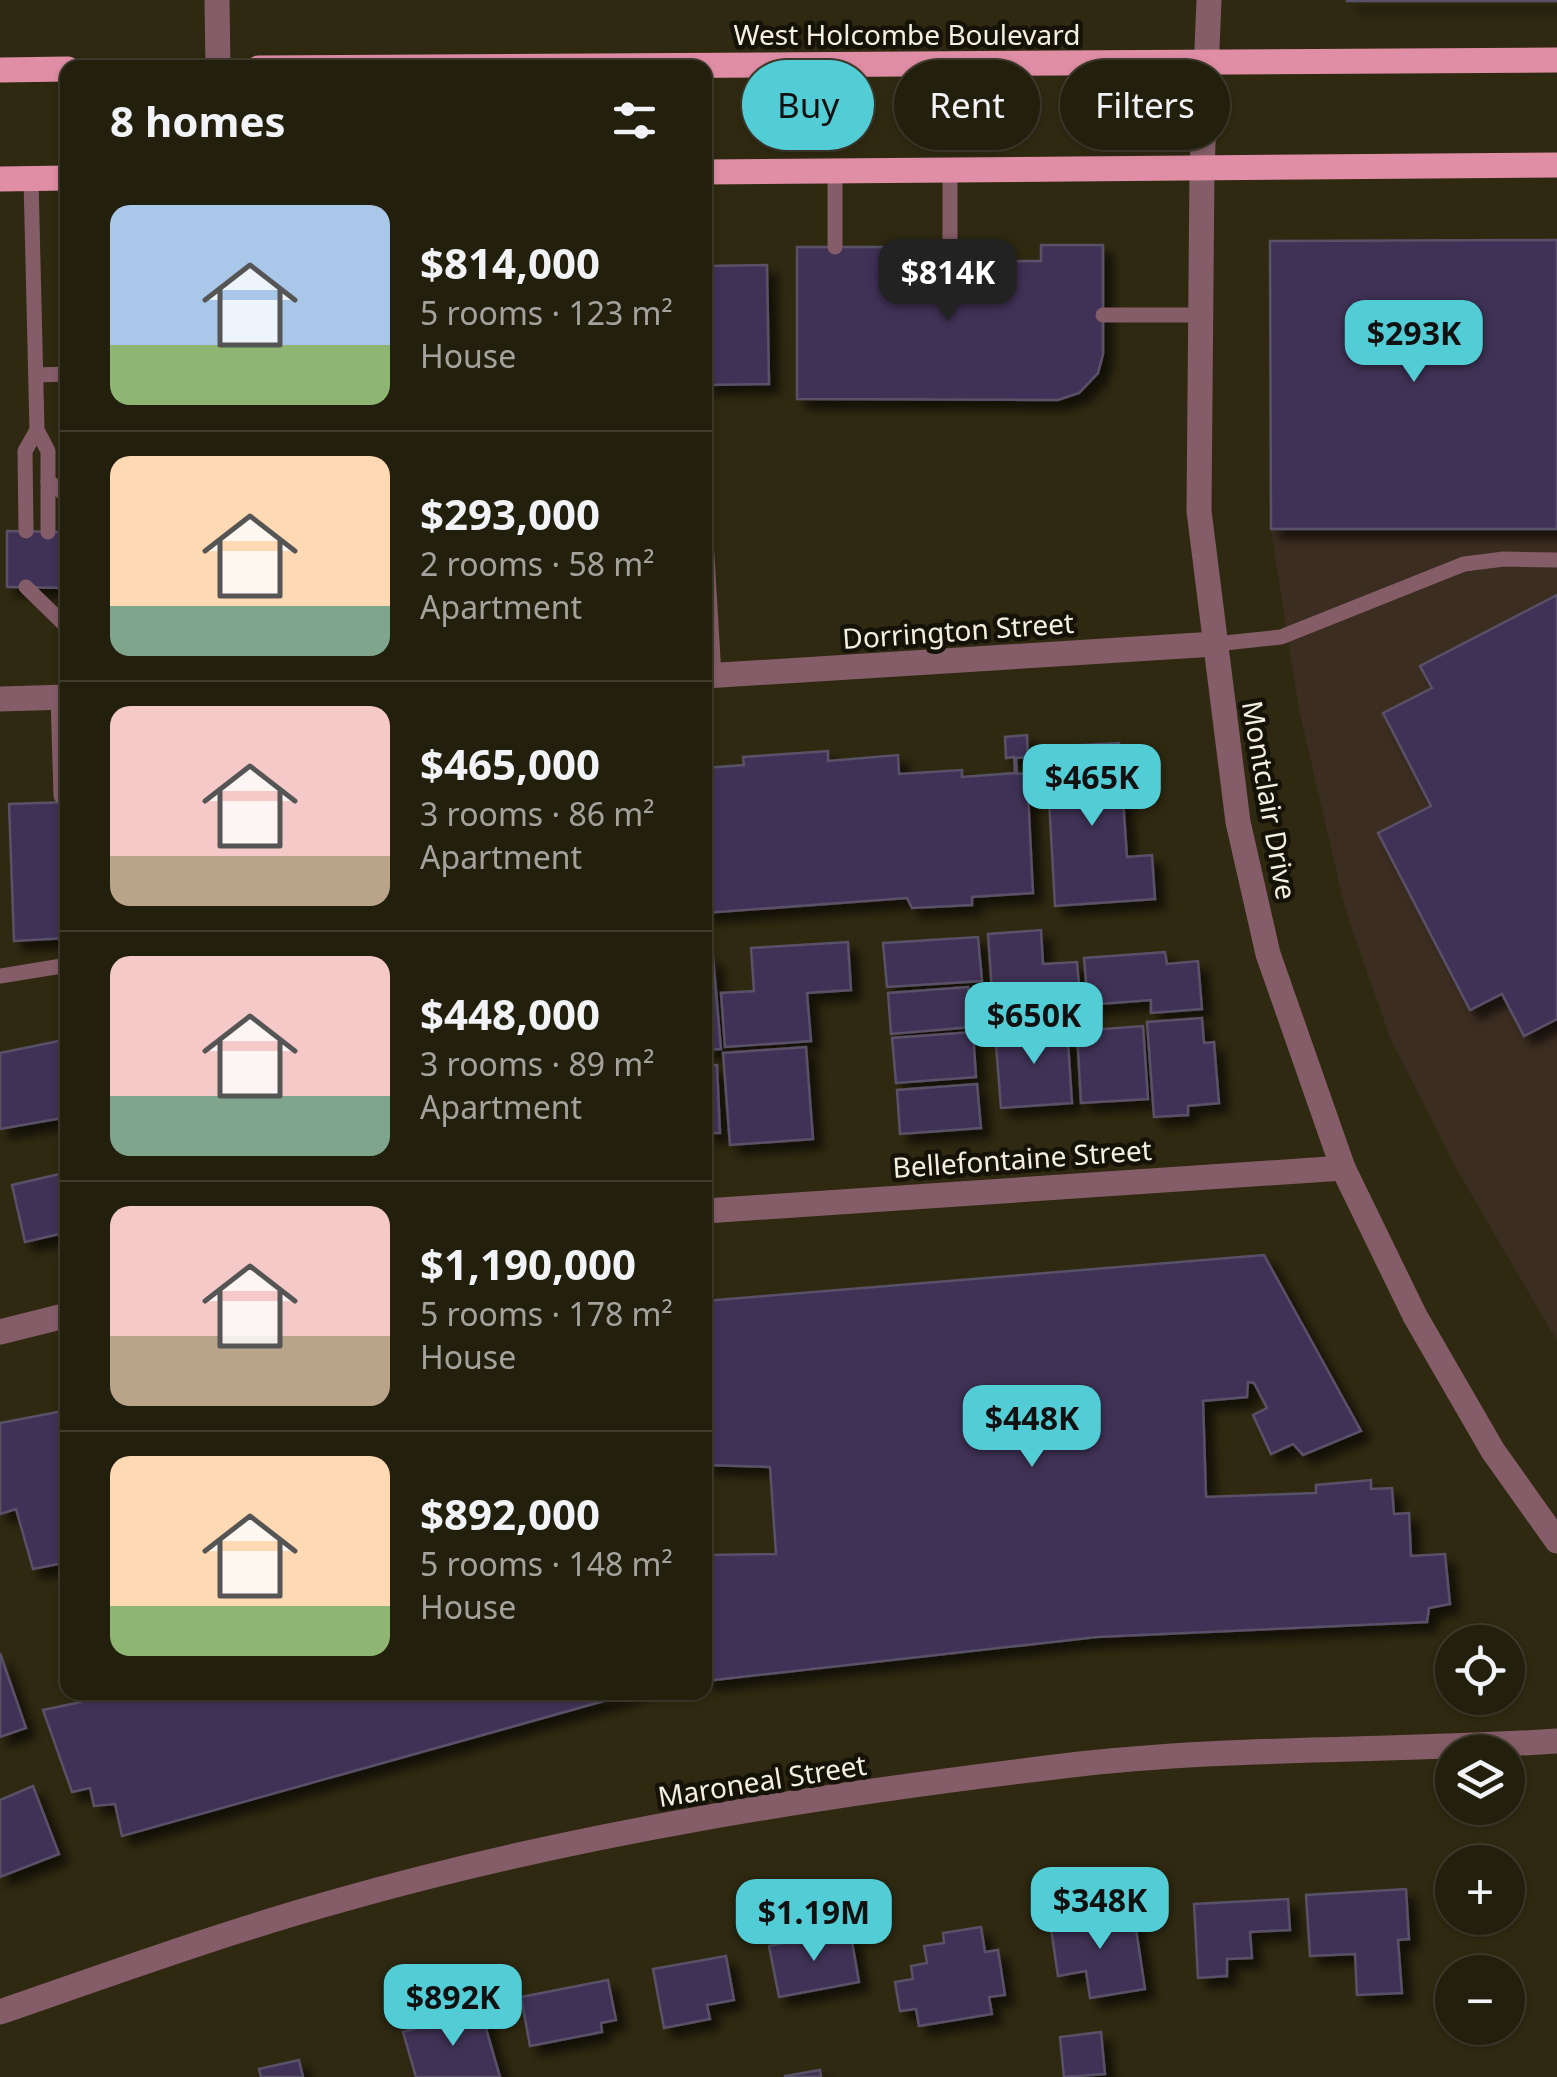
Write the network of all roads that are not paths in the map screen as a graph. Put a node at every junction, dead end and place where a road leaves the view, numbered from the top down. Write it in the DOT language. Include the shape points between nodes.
graph roads {
  1 [pos="218,0"];
  2 [pos="1209,0"];
  3 [pos="218,60"];
  4 [pos="1206,60"];
  5 [pos="1557,60"];
  6 [pos="1230,62"];
  7 [pos="1060,63"];
  8 [pos="712,65"];
  9 [pos="60,69"];
  10 [pos="0,70"];
  11 [pos="1203,150"];
  12 [pos="1557,165"];
  13 [pos="1202,168"];
  14 [pos="950,170"];
  15 [pos="835,171"];
  16 [pos="712,172"];
  17 [pos="60,178"];
  18 [pos="0,179"];
  19 [pos="32,179"];
  20 [pos="836,247"];
  21 [pos="950,247"];
  22 [pos="1104,315"];
  23 [pos="1201,315"];
  24 [pos="60,374"];
  25 [pos="36,375"];
  26 [pos="37,430"];
  27 [pos="48,481"];
  28 [pos="60,490"];
  29 [pos="26,531"];
  30 [pos="48,532"];
  31 [pos="1557,560"];
  32 [pos="26,587"];
  33 [pos="60,617"];
  34 [pos="1214,644"];
  35 [pos="712,676"];
  36 [pos="60,697"];
  37 [pos="0,699"];
  38 [pos="60,965"];
  39 [pos="0,976"];
  40 [pos="1343,1168"];
  41 [pos="712,1211"];
  42 [pos="60,1317"];
  43 [pos="0,1332"];
  44 [pos="1557,1541"];
  45 [pos="1557,1741"];
  46 [pos="0,2012"];
  1 -- 3 [label="street"];
  2 -- 4 [label="street, Montclair Drive"];
  5 -- 6 [label="main road, West Holcombe Boulevard"];
  7 -- 8 [label="main road, West Holcombe Boulevard"];
  9 -- 10 [label="main road"];
  11 -- 13 [label="street, Montclair Drive"];
  12 -- 13 [label="main road"];
  13 -- 14 [label="main road"];
  13 -- 23 [label="street, Montclair Drive"];
  14 -- 15 [label="main road"];
  14 -- 21 [label="lane"];
  15 -- 16 [label="main road"];
  15 -- 20 [label="lane"];
  17 -- 19 [label="main road"];
  18 -- 19 [label="main road"];
  19 -- 25 [label="lane"];
  22 -- 23 [label="lane"];
  23 -- 34 [label="street, Montclair Drive" via="1200,511"];
  24 -- 25 [label="lane"];
  25 -- 26 [label="lane"];
  26 -- 27 [label="lane" via="48,451"];
  26 -- 29 [label="lane" via="25,451"];
  27 -- 28 [label="lane"];
  27 -- 30 [label="lane"];
  31 -- 34 [label="lane" via="1464,564 1281,638"];
  32 -- 33 [label="lane" via="43,594"];
  34 -- 35 [label="street, Dorrington Street"];
  34 -- 40 [label="street, Montclair Drive" via="1238,822 1268,954"];
  36 -- 37 [label="street"];
  38 -- 39 [label="lane"];
  40 -- 41 [label="street, Bellefontaine Street"];
  40 -- 44 [label="street, Montclair Drive" via="1415,1316 1492,1451"];
  42 -- 43 [label="street"];
  45 -- 46 [label="street, Maroneal Street" via="1066,1766 730,1812 342,1900"];
}
